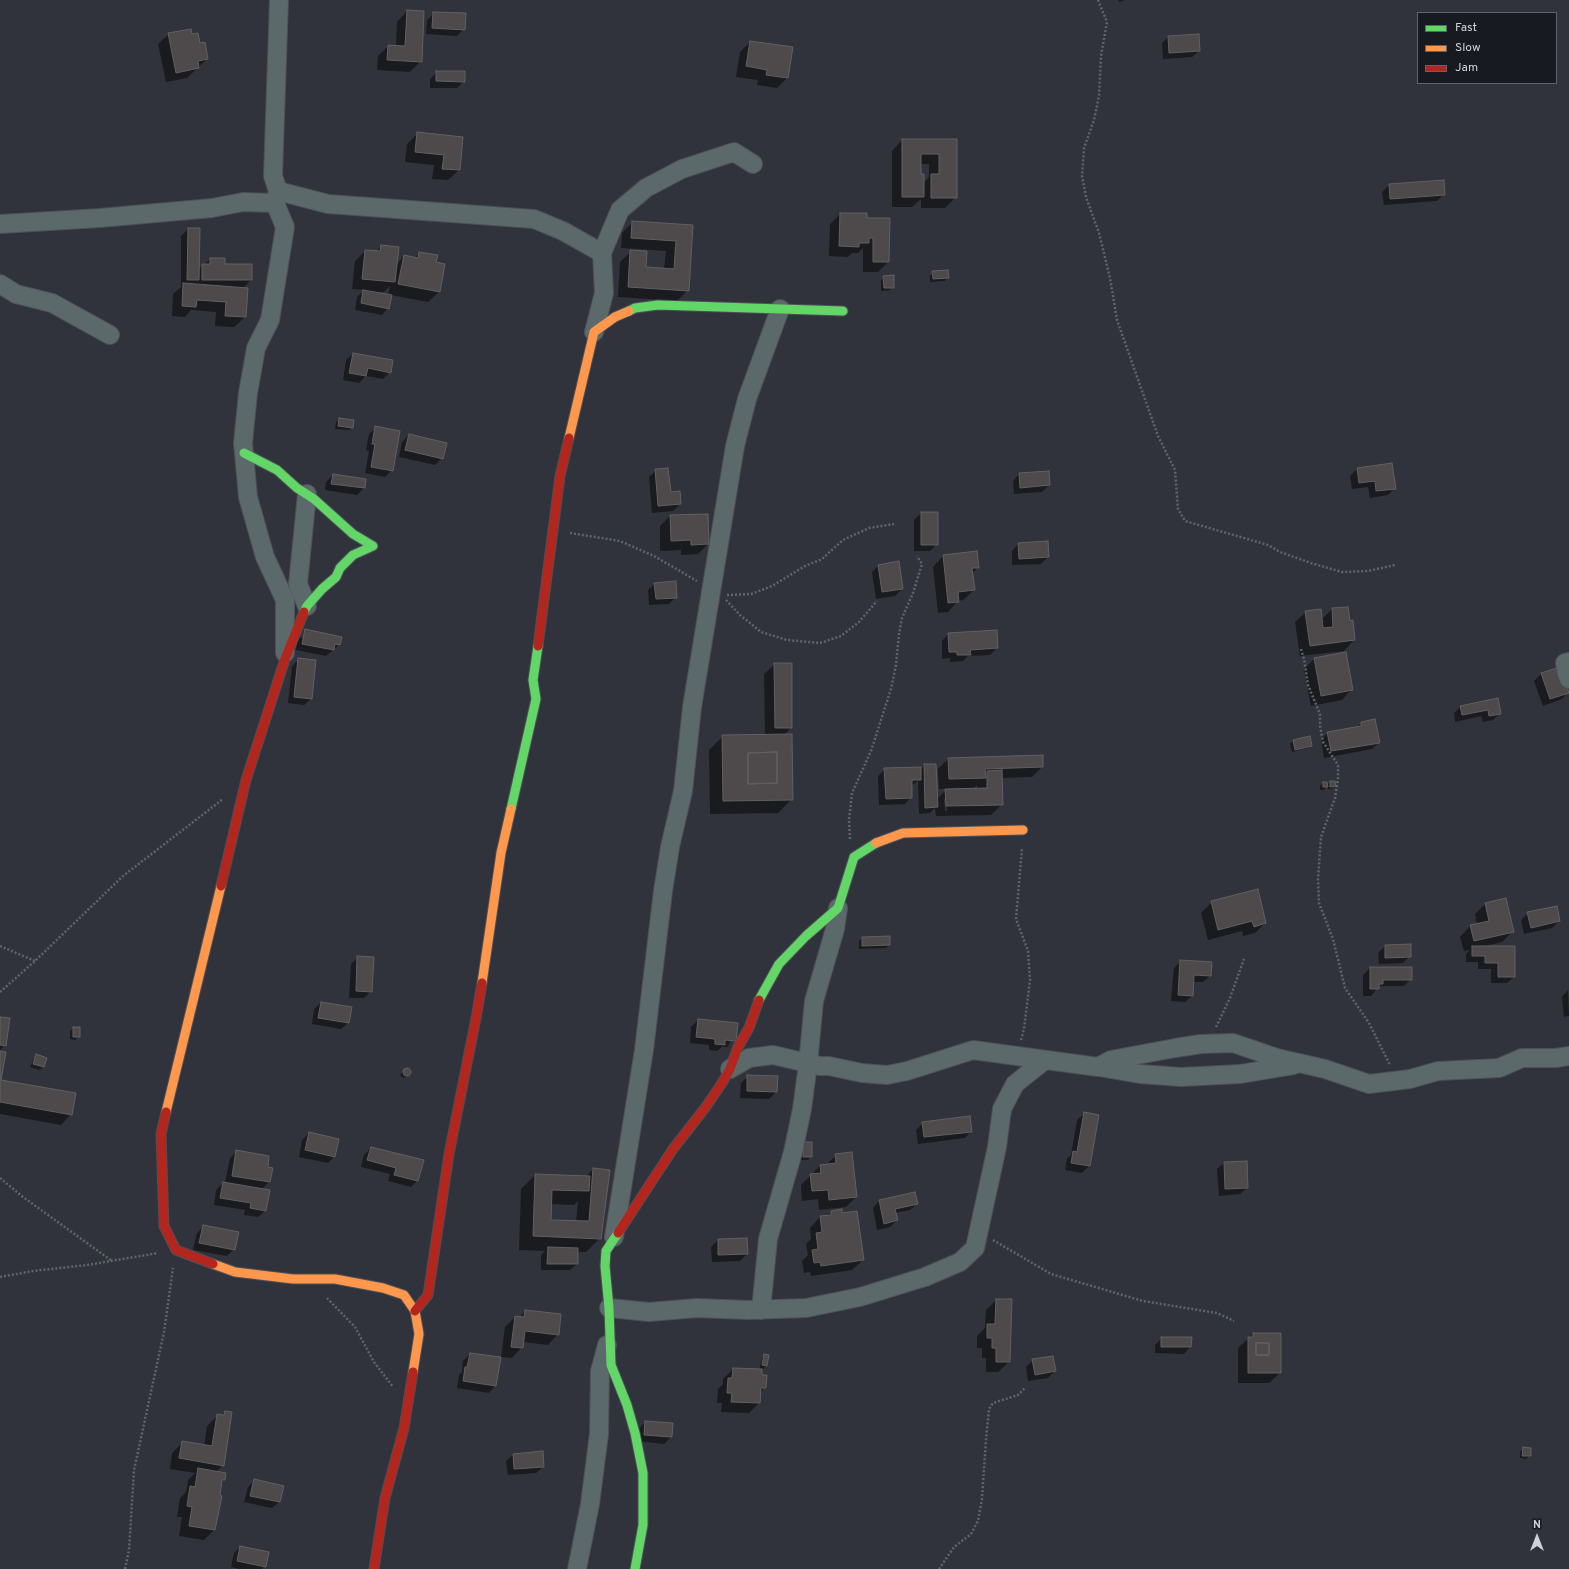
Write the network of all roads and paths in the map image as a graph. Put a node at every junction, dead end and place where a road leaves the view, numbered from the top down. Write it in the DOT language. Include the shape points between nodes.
graph roads {
  1 [pos="280,0"];
  2 [pos="1098,0"];
  3 [pos="753,164"];
  4 [pos="277,197"];
  5 [pos="0,224"];
  6 [pos="602,253"];
  7 [pos="0,284"];
  8 [pos="780,309"];
  9 [pos="843,311"];
  10 [pos="594,332"];
  11 [pos="110,335"];
  12 [pos="244,453"];
  13 [pos="307,494"];
  14 [pos="918,556"];
  15 [pos="1395,565"];
  16 [pos="725,599"];
  17 [pos="877,601"];
  18 [pos="307,606"];
  19 [pos="1301,649"];
  20 [pos="285,659"];
  21 [pos="1569,662"];
  22 [pos="1569,679"];
  23 [pos="246,780"];
  24 [pos="1024,830"];
  25 [pos="850,841"];
  26 [pos="838,908"];
  27 [pos="0,946"];
  28 [pos="1244,959"];
  29 [pos="35,961"];
  30 [pos="0,992"];
  31 [pos="1205,1044"];
  32 [pos="1017,1056"];
  33 [pos="1569,1056"];
  34 [pos="1044,1060"];
  35 [pos="808,1064"];
  36 [pos="1298,1064"];
  37 [pos="1098,1067"];
  38 [pos="730,1068"];
  39 [pos="1400,1081"];
  40 [pos="0,1178"];
  41 [pos="979,1228"];
  42 [pos="614,1236"];
  43 [pos="176,1250"];
  44 [pos="112,1261"];
  45 [pos="0,1277"];
  46 [pos="323,1296"];
  47 [pos="609,1308"];
  48 [pos="761,1310"];
  49 [pos="416,1311"];
  50 [pos="1234,1321"];
  51 [pos="610,1335"];
  52 [pos="1025,1388"];
  53 [pos="407,1406"];
  54 [pos="126,1569"];
  55 [pos="374,1569"];
  56 [pos="577,1569"];
  57 [pos="635,1569"];
  58 [pos="939,1569"];
  1 -- 4 [label="street" via="274,176"];
  2 -- 15 [label="path" via="1107,22 1101,56 1099,96 1084,148 1082,176 1110,278 1117,320 1158,436 1175,470 1178,509 1186,522 1268,545 1280,552 1342,572 1368,571"];
  3 -- 6 [label="street" via="734,152 682,169 646,188 620,210"];
  4 -- 5 [label="street" via="204,209"];
  4 -- 6 [label="street" via="328,204 534,219 563,231"];
  4 -- 12 [label="street" via="285,226 270,320 256,348 248,393"];
  6 -- 10 [label="street" via="604,293"];
  7 -- 11 [label="street" via="16,294 52,303"];
  8 -- 9 [label="street"];
  8 -- 10 [label="street" via="658,305 634,308 615,317"];
  8 -- 42 [label="street" via="747,399 735,446 692,707 683,791 664,884 644,1050"];
  10 -- 49 [label="street" via="560,476 533,680 536,699 501,853 477,1013 449,1154 428,1294"];
  12 -- 13 [label="street" via="277,470 296,488"];
  12 -- 20 [label="street" via="252,512 265,557 285,600"];
  13 -- 18 [label="street" via="298,584"];
  13 -- 18 [label="street" via="353,534 373,546 353,555 340,568 336,577"];
  14 -- 25 [label="path" via="922,564 902,618 891,689 871,751 852,794"];
  16 -- 17 [label="path" via="740,616 761,632 787,640 820,643 841,636 859,622"];
  18 -- 20 [label="street"];
  19 -- 39 [label="path" via="1308,685 1320,714 1323,742 1338,765 1335,798 1321,837 1319,903 1345,988 1369,1022"];
  20 -- 23 [label="street"];
  21 -- 22 [label="street" via="1565,664"];
  23 -- 29 [label="path" via="123,876"];
  23 -- 43 [label="street" via="161,1134 164,1226"];
  24 -- 26 [label="street" via="903,833 872,845 854,857"];
  24 -- 32 [label="path" via="1016,919 1028,951 1030,980 1024,1029"];
  26 -- 35 [label="street" via="835,929 814,1001"];
  26 -- 38 [label="street" via="779,964 759,1001"];
  27 -- 29 [label="path"];
  28 -- 31 [label="path" via="1230,998"];
  29 -- 30 [label="path"];
  31 -- 36 [label="street" via="1233,1044"];
  31 -- 37 [label="street" via="1111,1060"];
  32 -- 34 [label="street"];
  32 -- 35 [label="street" via="973,1050 887,1075"];
  33 -- 39 [label="street" via="1522,1058 1499,1068 1438,1071"];
  34 -- 37 [label="street"];
  34 -- 41 [label="street" via="1015,1084 1002,1109 997,1147"];
  35 -- 38 [label="street" via="773,1055 749,1058"];
  35 -- 48 [label="street" via="793,1152 768,1239"];
  36 -- 37 [label="street" via="1240,1074 1181,1077"];
  36 -- 39 [label="street" via="1325,1069 1368,1084"];
  38 -- 42 [label="street" via="705,1108"];
  40 -- 44 [label="path"];
  41 -- 48 [label="street" via="974,1248 960,1262 925,1277 860,1297 806,1308"];
  41 -- 50 [label="path" via="993,1240 1051,1274 1143,1301 1217,1313"];
  42 -- 47 [label="street" via="606,1251"];
  43 -- 44 [label="path"];
  43 -- 49 [label="street" via="235,1272 293,1279 335,1279 383,1288 404,1295"];
  43 -- 54 [label="path" via="164,1332 134,1470"];
  44 -- 45 [label="path"];
  46 -- 53 [label="path" via="355,1327 374,1362"];
  47 -- 48 [label="street" via="649,1312 697,1308"];
  47 -- 51 [label="street"];
  49 -- 53 [label="street" via="419,1334"];
  51 -- 56 [label="street" via="600,1371 598,1442 590,1504"];
  51 -- 57 [label="street" via="611,1365 627,1405 643,1472 643,1525"];
  52 -- 58 [label="path" via="1018,1395 993,1403 989,1409 978,1520 972,1534 954,1547"];
  53 -- 55 [label="street" via="404,1428 385,1498"];
}
